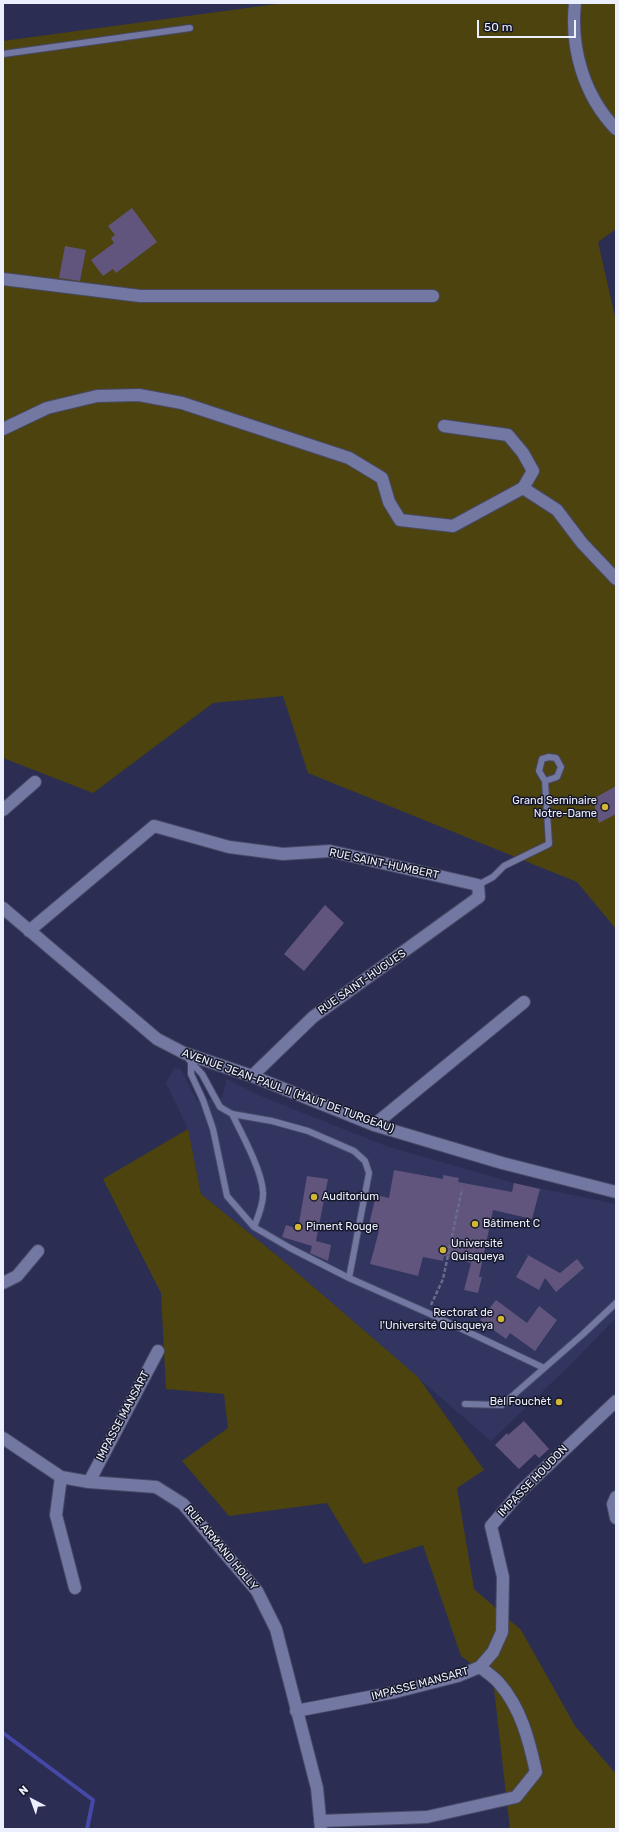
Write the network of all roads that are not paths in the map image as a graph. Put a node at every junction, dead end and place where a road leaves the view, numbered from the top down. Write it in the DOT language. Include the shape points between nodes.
graph roads {
  1 [pos="575,6"];
  2 [pos="190,28"];
  3 [pos="3,54"];
  4 [pos="616,128"];
  5 [pos="3,279"];
  6 [pos="433,296"];
  7 [pos="444,426"];
  8 [pos="3,429"];
  9 [pos="523,488"];
  10 [pos="616,579"];
  11 [pos="545,781"];
  12 [pos="35,782"];
  13 [pos="3,810"];
  14 [pos="478,885"];
  15 [pos="3,908"];
  16 [pos="29,931"];
  17 [pos="524,1002"];
  18 [pos="187,1058"];
  19 [pos="252,1076"];
  20 [pos="232,1114"];
  21 [pos="374,1125"];
  22 [pos="616,1192"];
  23 [pos="254,1227"];
  24 [pos="38,1252"];
  25 [pos="349,1278"];
  26 [pos="3,1284"];
  27 [pos="616,1303"];
  28 [pos="158,1351"];
  29 [pos="544,1368"];
  30 [pos="616,1401"];
  31 [pos="465,1404"];
  32 [pos="3,1438"];
  33 [pos="62,1477"];
  34 [pos="89,1482"];
  35 [pos="616,1497"];
  36 [pos="616,1518"];
  37 [pos="75,1588"];
  38 [pos="480,1667"];
  39 [pos="296,1711"];
  40 [pos="320,1825"];
  1 -- 4 [label="street" via="579,62 586,84 605,117"];
  2 -- 3 [label="lane"];
  5 -- 6 [label="street" via="140,296"];
  7 -- 9 [label="street" via="508,436 523,453 533,472"];
  8 -- 9 [label="street" via="47,408 97,396 139,395 182,403 349,458 382,478 389,502 400,520 453,526"];
  9 -- 10 [label="street" via="557,510 582,543"];
  11 -- 14 [label="lane" via="549,844 504,866"];
  12 -- 13 [label="street"];
  14 -- 16 [label="street, RUE SAINT-HUMBERT" via="330,851 275,853 229,847 154,826"];
  14 -- 19 [label="street, RUE SAINT-HUGUES" via="479,897 313,1017"];
  15 -- 16 [label="street, AVENUE JEAN-PAUL II (HAUT DE TURGEAU)"];
  16 -- 18 [label="street, AVENUE JEAN-PAUL II (HAUT DE TURGEAU)" via="157,1040"];
  17 -- 21 [label="street"];
  18 -- 19 [label="street, AVENUE JEAN-PAUL II (HAUT DE TURGEAU)"];
  18 -- 20 [label="lane" via="202,1074 220,1107"];
  18 -- 23 [label="lane" via="213,1129 227,1196"];
  19 -- 21 [label="street, AVENUE JEAN-PAUL II (HAUT DE TURGEAU)"];
  20 -- 23 [label="lane" via="249,1147 264,1192"];
  20 -- 25 [label="lane" via="308,1131 354,1151 365,1161 369,1172"];
  21 -- 22 [label="street, AVENUE JEAN-PAUL II (HAUT DE TURGEAU)" via="502,1163"];
  23 -- 25 [label="lane"];
  24 -- 26 [label="street" via="17,1276"];
  25 -- 29 [label="lane" via="428,1312"];
  27 -- 29 [label="lane"];
  28 -- 34 [label="street, IMPASSE MANSART"];
  29 -- 31 [label="lane" via="502,1405"];
  30 -- 38 [label="street, IMPASSE HOUDON" via="522,1490 491,1526 503,1577 502,1632 493,1652"];
  32 -- 33 [label="street, RUE ARMAND HOLLY"];
  33 -- 34 [label="street, RUE ARMAND HOLLY"];
  33 -- 37 [label="street" via="56,1515"];
  34 -- 39 [label="street, RUE ARMAND HOLLY" via="156,1487 183,1504 257,1591 276,1629"];
  35 -- 36 [label="street" via="613,1504"];
  38 -- 39 [label="street, IMPASSE MANSART" via="458,1676 394,1692"];
  38 -- 40 [label="street, IMPASSE MANSART" via="498,1682 527,1731 536,1772 516,1797 427,1817"];
  39 -- 40 [label="street, RUE ARMAND HOLLY" via="317,1788"];
}
